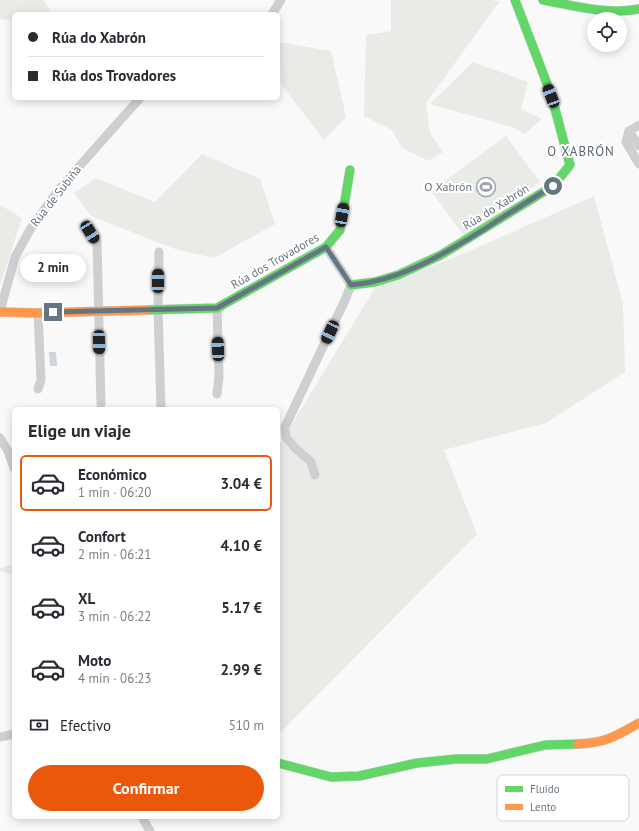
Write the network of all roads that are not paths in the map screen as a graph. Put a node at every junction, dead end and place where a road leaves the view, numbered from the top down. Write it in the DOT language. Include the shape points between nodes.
graph roads {
  1 [pos="281,0"];
  2 [pos="515,0"];
  3 [pos="543,0"];
  4 [pos="580,3"];
  5 [pos="639,9"];
  6 [pos="273,12"];
  7 [pos="138,100"];
  8 [pos="639,125"];
  9 [pos="629,131"];
  10 [pos="639,146"];
  11 [pos="639,164"];
  12 [pos="350,170"];
  13 [pos="90,232"];
  14 [pos="326,247"];
  15 [pos="159,252"];
  16 [pos="351,285"];
  17 [pos="217,308"];
  18 [pos="158,309"];
  19 [pos="0,311"];
  20 [pos="98,311"];
  21 [pos="38,313"];
  22 [pos="38,389"];
  23 [pos="217,394"];
  24 [pos="100,404"];
  25 [pos="161,407"];
  26 [pos="0,438"];
  27 [pos="12,462"];
  28 [pos="315,475"];
  29 [pos="639,723"];
  30 [pos="12,734"];
  31 [pos="0,737"];
  32 [pos="280,764"];
  33 [pos="143,819"];
  34 [pos="150,831"];
  1 -- 6 [label="street"];
  2 -- 16 [label="street, Rúa do Xabrón" via="522,25 551,96 570,165 553,186 441,256 392,277 367,284"];
  3 -- 4 [label="street"];
  4 -- 5 [label="street" via="609,11"];
  7 -- 19 [label="street, Rúa de Subiña" via="60,188 31,228 15,258"];
  8 -- 9 [label="street"];
  9 -- 10 [label="street"];
  9 -- 11 [label="street" via="626,142"];
  12 -- 14 [label="street, Rúa dos Trovadores" via="340,230"];
  13 -- 20 [label="street" via="97,243"];
  14 -- 16 [label="street"];
  14 -- 17 [label="street, Rúa dos Trovadores"];
  15 -- 18 [label="street"];
  16 -- 28 [label="street" via="285,427 286,437 311,462"];
  17 -- 18 [label="street, Rúa dos Trovadores"];
  17 -- 23 [label="street"];
  18 -- 20 [label="street, Rúa dos Trovadores"];
  18 -- 25 [label="street"];
  19 -- 21 [label="street, Rúa dos Trovadores"];
  20 -- 21 [label="street, Rúa dos Trovadores"];
  20 -- 24 [label="street"];
  21 -- 22 [label="street" via="41,380"];
  26 -- 27 [label="street"];
  29 -- 32 [label="street" via="596,744 545,745 487,759 417,762 359,776 330,777"];
  30 -- 31 [label="street"];
  33 -- 34 [label="street"];
}
